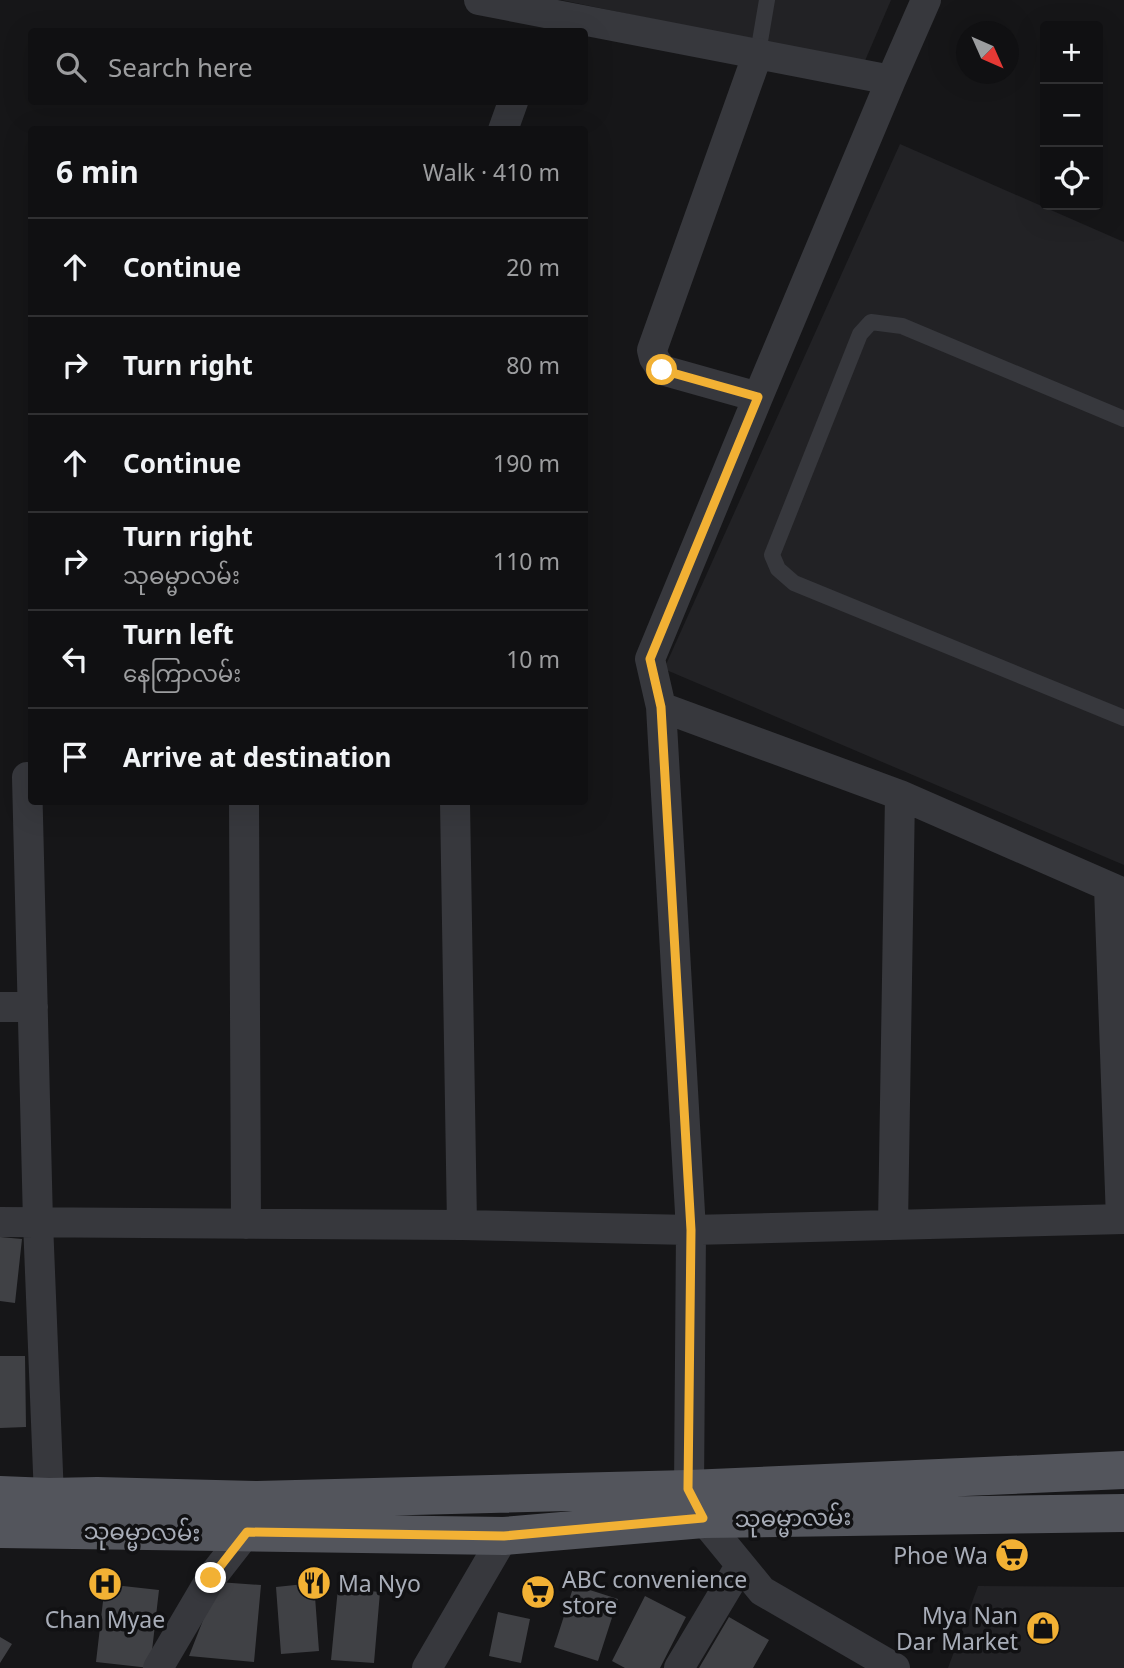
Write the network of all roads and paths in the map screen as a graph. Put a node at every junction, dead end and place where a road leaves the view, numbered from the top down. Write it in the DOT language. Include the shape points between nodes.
graph roads {
  1 [pos="479,0"];
  2 [pos="767,0"];
  3 [pos="926,0"];
  4 [pos="540,22"];
  5 [pos="582,28"];
  6 [pos="588,29"];
  7 [pos="758,53"];
  8 [pos="891,79"];
  9 [pos="512,105"];
  10 [pos="504,126"];
  11 [pos="758,397"];
  12 [pos="1124,419"];
  13 [pos="661,707"];
  14 [pos="1124,718"];
  15 [pos="27,777"];
  16 [pos="900,795"];
  17 [pos="244,805"];
  18 [pos="455,805"];
  19 [pos="1116,890"];
  20 [pos="0,1007"];
  21 [pos="33,1007"];
  22 [pos="1123,1219"];
  23 [pos="0,1222"];
  24 [pos="38,1222"];
  25 [pos="246,1224"];
  26 [pos="462,1225"];
  27 [pos="893,1225"];
  28 [pos="691,1230"];
  29 [pos="1124,1470"];
  30 [pos="0,1495"];
  31 [pos="49,1497"];
  32 [pos="696,1504"];
  33 [pos="1124,1513"];
  34 [pos="0,1530"];
  35 [pos="247,1532"];
  36 [pos="504,1536"];
  37 [pos="740,1566"];
  38 [pos="158,1668"];
  39 [pos="428,1668"];
  40 [pos="679,1668"];
  41 [pos="895,1668"];
  1 -- 4 [label="street"];
  2 -- 7 [label="lane"];
  3 -- 8 [label="street"];
  4 -- 5 [label="street"];
  6 -- 7 [label="street"];
  7 -- 8 [label="street"];
  7 -- 11 [label="street" via="652,350 662,370"];
  8 -- 11 [label="street"];
  9 -- 10 [label="street"];
  11 -- 13 [label="street" via="650,659"];
  12 -- 14 [label="lane" via="902,327 871,322 860,334 772,555 778,569 794,583"];
  13 -- 16 [label="street"];
  13 -- 28 [label="street"];
  15 -- 21 [label="street"];
  16 -- 19 [label="street"];
  16 -- 27 [label="street"];
  17 -- 25 [label="street"];
  18 -- 26 [label="street"];
  19 -- 22 [label="street"];
  20 -- 21 [label="street"];
  21 -- 24 [label="street"];
  22 -- 27 [label="street"];
  23 -- 24 [label="street"];
  24 -- 25 [label="street"];
  24 -- 31 [label="street"];
  25 -- 26 [label="street"];
  26 -- 28 [label="street"];
  27 -- 28 [label="street"];
  28 -- 32 [label="street"];
  29 -- 32 [label="main road, သုဓမ္မာလမ်း"];
  30 -- 31 [label="main road, သုဓမ္မာလမ်း"];
  31 -- 32 [label="main road, သုဓမ္မာလမ်း"];
  32 -- 33 [label="main road, သုဓမ္မာလမ်း"];
  32 -- 36 [label="main road, သုဓမ္မာလမ်း"];
  32 -- 37 [label="street"];
  34 -- 35 [label="main road, သုဓမ္မာလမ်း"];
  35 -- 36 [label="main road, သုဓမ္မာလမ်း"];
  35 -- 38 [label="street" via="211,1578"];
  36 -- 39 [label="street"];
  37 -- 40 [label="street"];
  37 -- 41 [label="street" via="762,1591"];
}
